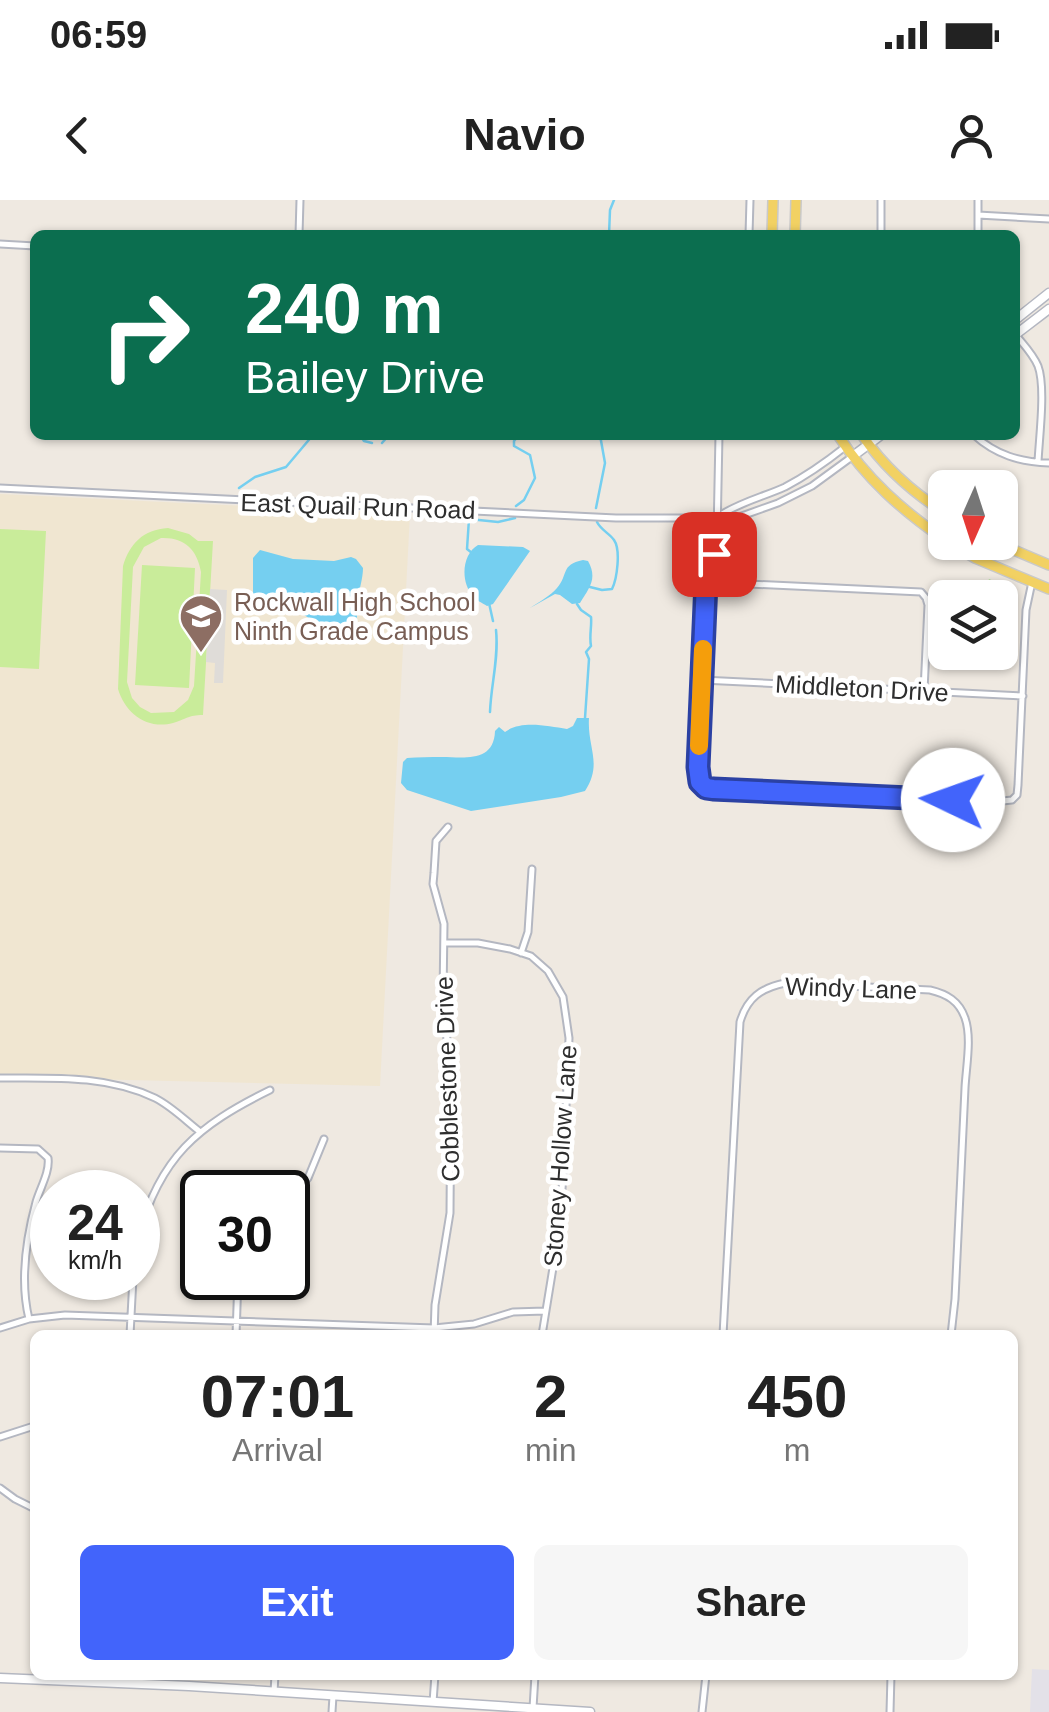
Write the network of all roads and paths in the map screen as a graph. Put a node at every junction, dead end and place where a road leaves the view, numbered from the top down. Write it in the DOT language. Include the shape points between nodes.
graph roads {
  1 [pos="300,200"];
  2 [pos="750,200"];
  3 [pos="773,200"];
  4 [pos="796,200"];
  5 [pos="881,200"];
  6 [pos="978,200"];
  7 [pos="978,215"];
  8 [pos="1049,219"];
  9 [pos="298,230"];
  10 [pos="748,230"];
  11 [pos="772,230"];
  12 [pos="795,230"];
  13 [pos="881,230"];
  14 [pos="978,230"];
  15 [pos="0,244"];
  16 [pos="30,246"];
  17 [pos="1049,293"];
  18 [pos="1049,310"];
  19 [pos="1020,316"];
  20 [pos="1020,330"];
  21 [pos="1020,340"];
  22 [pos="719,440"];
  23 [pos="841,440"];
  24 [pos="858,440"];
  25 [pos="862,440"];
  26 [pos="865,440"];
  27 [pos="981,440"];
  28 [pos="845,446"];
  29 [pos="853,456"];
  30 [pos="1038,462"];
  31 [pos="1049,463"];
  32 [pos="0,488"];
  33 [pos="928,501"];
  34 [pos="717,518"];
  35 [pos="928,527"];
  36 [pos="1018,552"];
  37 [pos="981,560"];
  38 [pos="1049,565"];
  39 [pos="706,582"];
  40 [pos="1032,582"];
  41 [pos="1049,589"];
  42 [pos="702,680"];
  43 [pos="924,692"];
  44 [pos="1023,696"];
  45 [pos="448,827"];
  46 [pos="532,869"];
  47 [pos="445,942"];
  48 [pos="521,953"];
  49 [pos="0,1078"];
  50 [pos="270,1090"];
  51 [pos="199,1131"];
  52 [pos="324,1139"];
  53 [pos="0,1148"];
  54 [pos="310,1173"];
  55 [pos="160,1179"];
  56 [pos="132,1300"];
  57 [pos="237,1300"];
  58 [pos="545,1311"];
  59 [pos="131,1317"];
  60 [pos="29,1319"];
  61 [pos="236,1322"];
  62 [pos="0,1328"];
  63 [pos="130,1330"];
  64 [pos="236,1330"];
  65 [pos="394,1330"];
  66 [pos="434,1330"];
  67 [pos="444,1330"];
  68 [pos="543,1330"];
  69 [pos="723,1330"];
  70 [pos="952,1330"];
  71 [pos="30,1427"];
  72 [pos="0,1437"];
  73 [pos="0,1488"];
  74 [pos="30,1506"];
  75 [pos="0,1678"];
  76 [pos="30,1678"];
  77 [pos="130,1680"];
  78 [pos="275,1680"];
  79 [pos="434,1680"];
  80 [pos="535,1680"];
  81 [pos="705,1680"];
  82 [pos="891,1680"];
  83 [pos="274,1692"];
  84 [pos="333,1696"];
  85 [pos="433,1702"];
  86 [pos="533,1708"];
  87 [pos="332,1712"];
  88 [pos="590,1712"];
  89 [pos="702,1712"];
  90 [pos="890,1712"];
  1 -- 9 [label="street"];
  2 -- 10 [label="street"];
  3 -- 11 [label="main road"];
  4 -- 12 [label="main road"];
  5 -- 13 [label="street"];
  6 -- 7 [label="street"];
  7 -- 8 [label="street"];
  7 -- 14 [label="street"];
  15 -- 16 [label="street"];
  17 -- 19 [label="main road"];
  18 -- 20 [label="main road"];
  21 -- 30 [label="street" via="1039,368"];
  22 -- 34 [label="street"];
  23 -- 28 [label="main road"];
  24 -- 28 [label="main road, East Quail Run Road"];
  25 -- 29 [label="main road, East Quail Run Road"];
  26 -- 33 [label="main road"];
  27 -- 30 [label="street" via="1014,459"];
  28 -- 29 [label="main road"];
  28 -- 34 [label="street, East Quail Run Road" via="801,478"];
  29 -- 34 [label="street, East Quail Run Road" via="778,504"];
  29 -- 35 [label="main road"];
  30 -- 31 [label="street"];
  32 -- 34 [label="street, East Quail Run Road"];
  34 -- 39 [label="street"];
  36 -- 38 [label="main road"];
  37 -- 40 [label="main road"];
  39 -- 42 [label="street"];
  39 -- 43 [label="street" via="921,592 928,605"];
  40 -- 41 [label="main road"];
  40 -- 44 [label="street"];
  42 -- 43 [label="street, Middleton Drive"];
  42 -- 44 [label="street" via="698,775 713,789 1012,800"];
  43 -- 44 [label="street, Middleton Drive"];
  45 -- 47 [label="street, Cobblestone Drive" via="436,842 433,884"];
  46 -- 48 [label="street"];
  47 -- 48 [label="street"];
  47 -- 66 [label="street, Cobblestone Drive" via="450,1213"];
  48 -- 58 [label="street, Stoney Hollow Lane" via="548,971 562,997 569,1038 560,1231"];
  49 -- 51 [label="street" via="125,1086 159,1100"];
  50 -- 51 [label="street"];
  51 -- 55 [label="street"];
  52 -- 54 [label="street"];
  53 -- 60 [label="street" via="38,1150 50,1165 26,1263"];
  56 -- 59 [label="street"];
  57 -- 61 [label="street"];
  58 -- 67 [label="street"];
  58 -- 68 [label="street, Stoney Hollow Lane"];
  59 -- 60 [label="street"];
  59 -- 61 [label="street"];
  59 -- 63 [label="street"];
  60 -- 62 [label="street"];
  61 -- 64 [label="street"];
  61 -- 65 [label="street"];
  69 -- 70 [label="street, Windy Lane" via="740,1022 761,990 785,983 930,990 950,997 963,1014 966,1076"];
  71 -- 72 [label="street"];
  73 -- 74 [label="street"];
  75 -- 76 [label="main road"];
  77 -- 83 [label="main road"];
  78 -- 83 [label="street"];
  79 -- 85 [label="street"];
  80 -- 86 [label="street"];
  81 -- 89 [label="street"];
  82 -- 90 [label="street"];
  83 -- 84 [label="main road"];
  84 -- 85 [label="main road"];
  84 -- 87 [label="street"];
  85 -- 86 [label="main road"];
  86 -- 88 [label="main road"];
}
